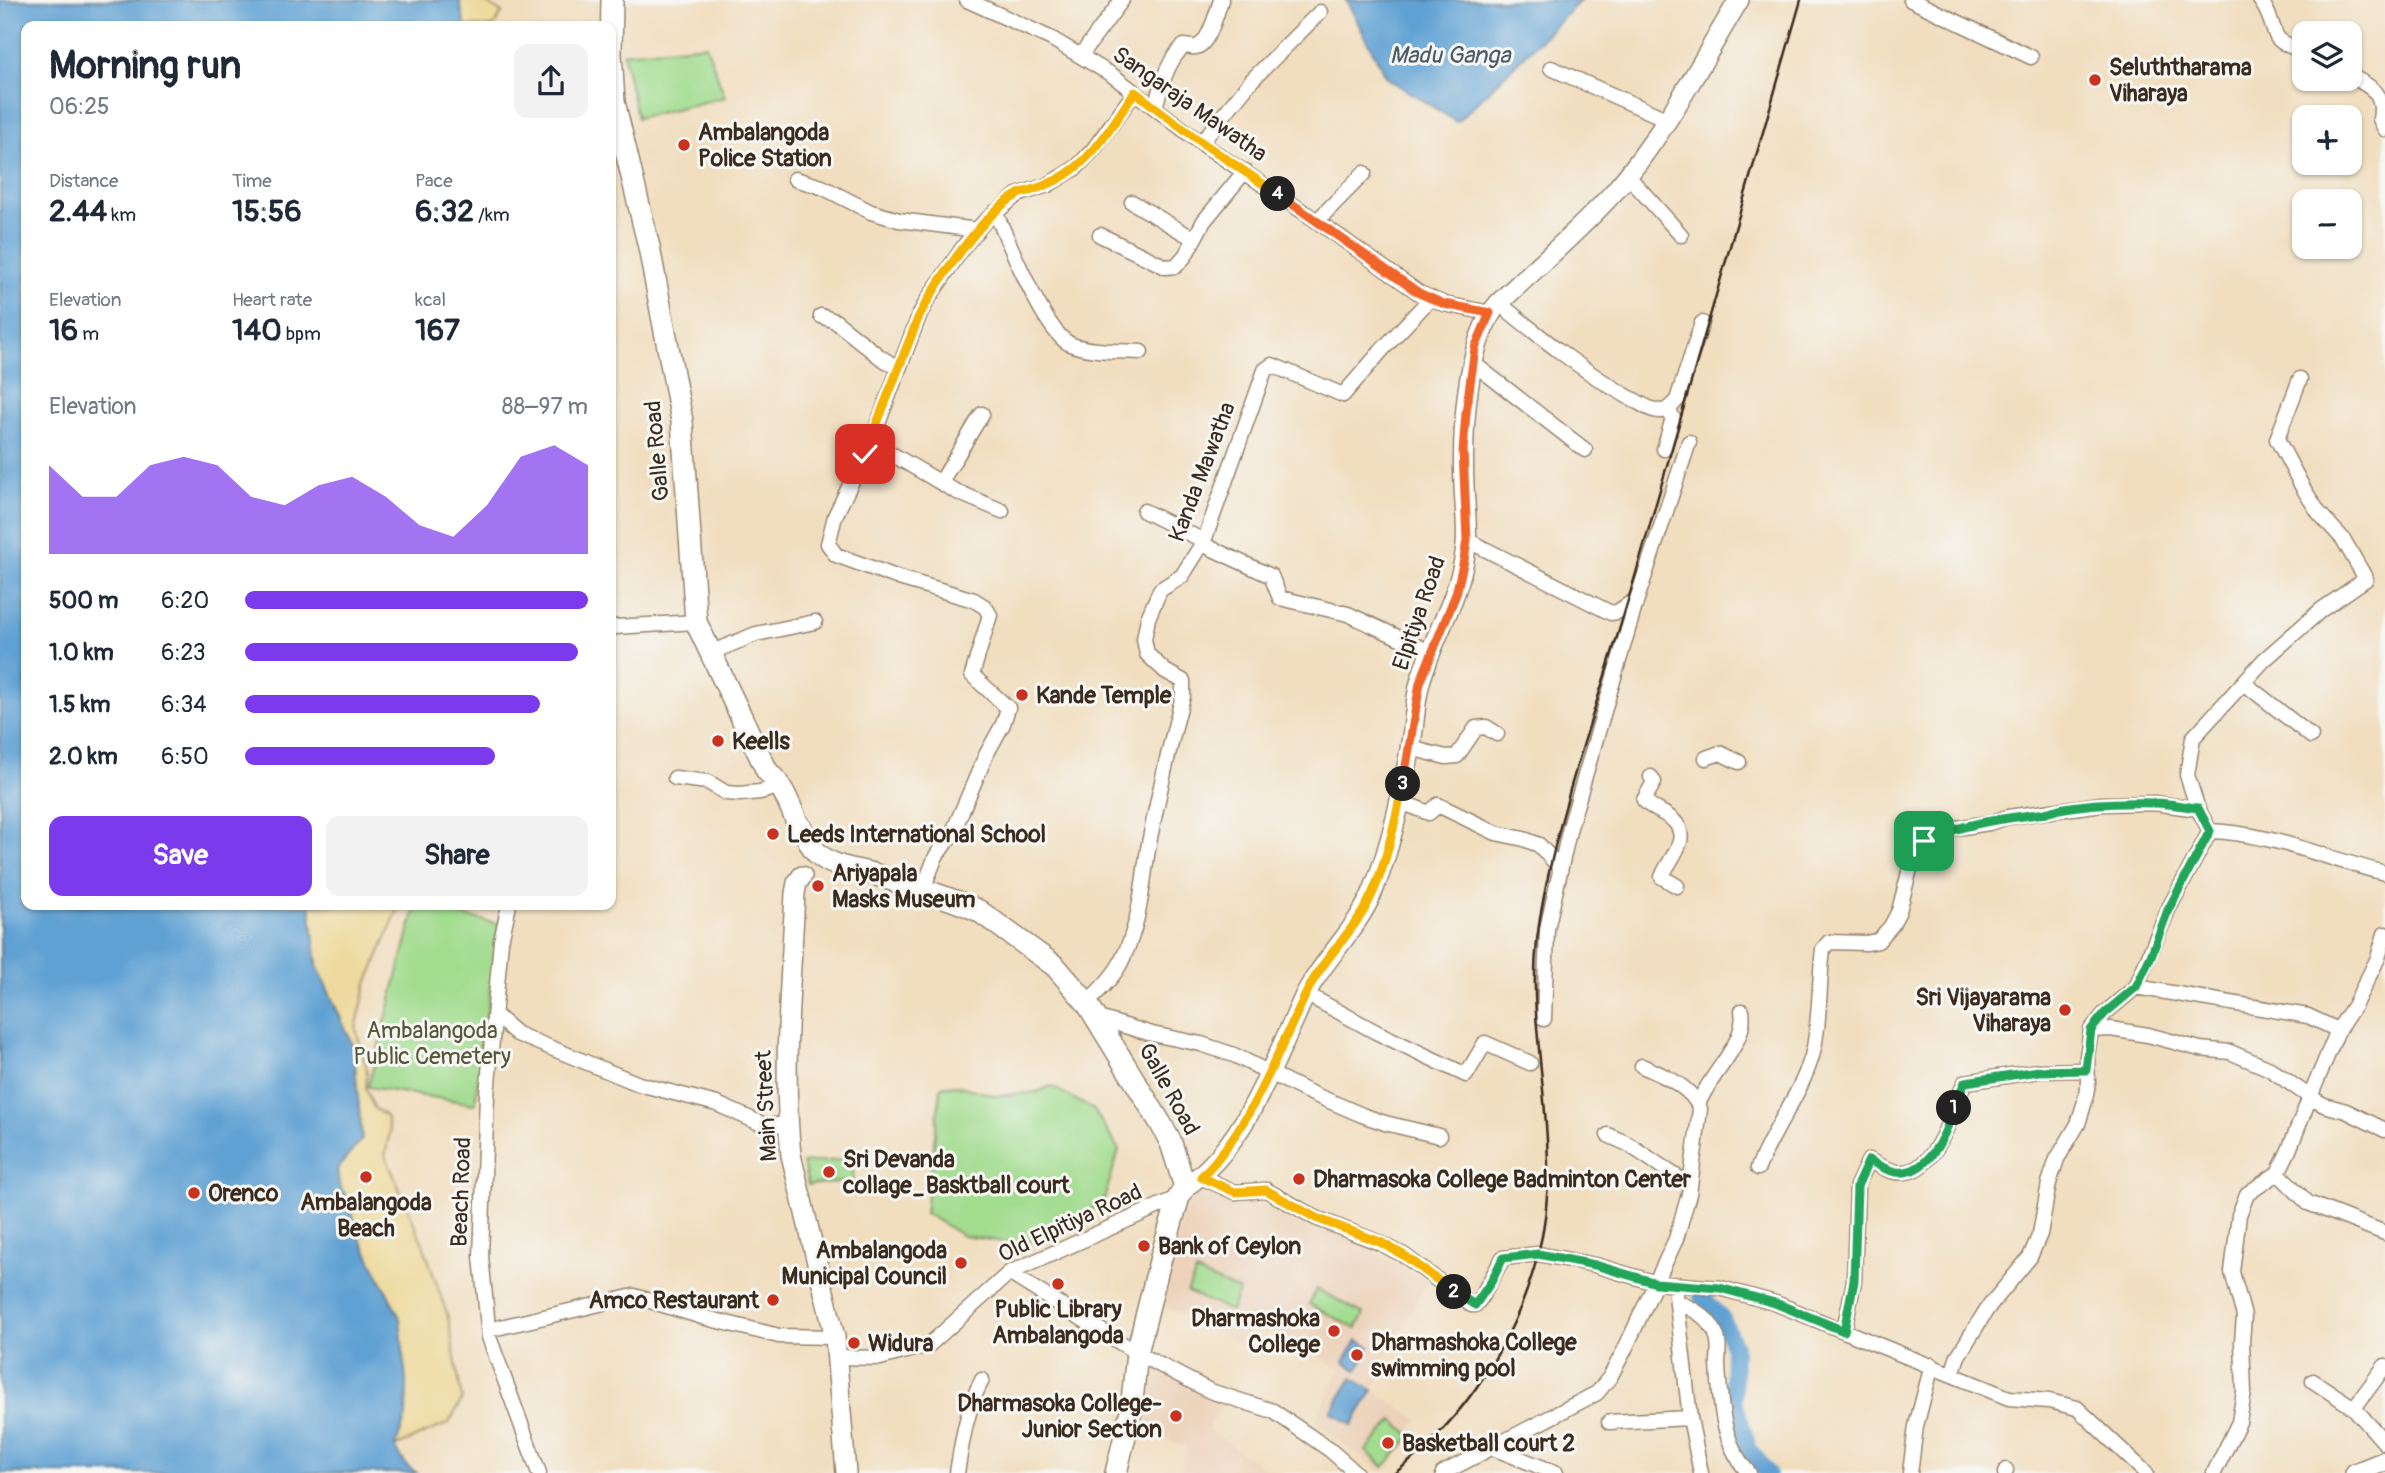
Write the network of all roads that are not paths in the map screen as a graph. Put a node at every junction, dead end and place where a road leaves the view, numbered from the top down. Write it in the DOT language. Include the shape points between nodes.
graph roads {
  1 [pos="612,0"];
  2 [pos="967,0"];
  3 [pos="1122,0"];
  4 [pos="1221,0"];
  5 [pos="1739,0"];
  6 [pos="1911,0"];
  7 [pos="2260,0"];
  8 [pos="1320,12"];
  9 [pos="612,21"];
  10 [pos="2292,46"];
  11 [pos="1081,55"];
  12 [pos="2031,57"];
  13 [pos="1551,68"];
  14 [pos="2362,82"];
  15 [pos="1135,92"];
  16 [pos="1155,107"];
  17 [pos="616,110"];
  18 [pos="1666,119"];
  19 [pos="2385,129"];
  20 [pos="1201,142"];
  21 [pos="1245,171"];
  22 [pos="1364,173"];
  23 [pos="1627,175"];
  24 [pos="795,179"];
  25 [pos="1132,202"];
  26 [pos="995,212"];
  27 [pos="1317,221"];
  28 [pos="977,230"];
  29 [pos="1100,235"];
  30 [pos="1682,235"];
  31 [pos="1194,239"];
  32 [pos="1430,299"];
  33 [pos="1494,308"];
  34 [pos="821,316"];
  35 [pos="1702,323"];
  36 [pos="1141,352"];
  37 [pos="1473,363"];
  38 [pos="898,368"];
  39 [pos="2300,379"];
  40 [pos="1668,409"];
  41 [pos="982,414"];
  42 [pos="871,442"];
  43 [pos="1689,442"];
  44 [pos="1664,449"];
  45 [pos="1585,450"];
  46 [pos="940,482"];
  47 [pos="1144,511"];
  48 [pos="1002,512"];
  49 [pos="1467,540"];
  50 [pos="1203,542"];
  51 [pos="1637,599"];
  52 [pos="696,622"];
  53 [pos="815,622"];
  54 [pos="616,627"];
  55 [pos="710,653"];
  56 [pos="1432,653"];
  57 [pos="2244,683"];
  58 [pos="1497,734"];
  59 [pos="2311,736"];
  60 [pos="1410,748"];
  61 [pos="1706,758"];
  62 [pos="1739,762"];
  63 [pos="1651,777"];
  64 [pos="675,778"];
  65 [pos="782,786"];
  66 [pos="1399,802"];
  67 [pos="2198,808"];
  68 [pos="799,825"];
  69 [pos="2210,831"];
  70 [pos="1560,869"];
  71 [pos="808,870"];
  72 [pos="2385,873"];
  73 [pos="894,883"];
  74 [pos="1677,886"];
  75 [pos="923,890"];
  76 [pos="508,910"];
  77 [pos="2385,934"];
  78 [pos="2136,987"];
  79 [pos="1306,993"];
  80 [pos="1092,1010"];
  81 [pos="1742,1011"];
  82 [pos="496,1016"];
  83 [pos="1544,1019"];
  84 [pos="2091,1030"];
  85 [pos="2338,1030"];
  86 [pos="517,1034"];
  87 [pos="492,1041"];
  88 [pos="1530,1063"];
  89 [pos="1642,1066"];
  90 [pos="2086,1070"];
  91 [pos="1269,1072"];
  92 [pos="2310,1097"];
  93 [pos="1698,1105"];
  94 [pos="788,1125"];
  95 [pos="2385,1130"];
  96 [pos="1608,1135"];
  97 [pos="1440,1136"];
  98 [pos="1758,1168"];
  99 [pos="2278,1173"];
  100 [pos="1689,1185"];
  101 [pos="1188,1187"];
  102 [pos="2385,1233"];
  103 [pos="1009,1273"];
  104 [pos="1656,1283"];
  105 [pos="1675,1284"];
  106 [pos="1677,1301"];
  107 [pos="488,1330"];
  108 [pos="1844,1331"];
  109 [pos="836,1347"];
  110 [pos="1137,1353"];
  111 [pos="1931,1365"];
  112 [pos="2385,1366"];
  113 [pos="1952,1374"];
  114 [pos="982,1380"];
  115 [pos="2313,1381"];
  116 [pos="2354,1408"];
  117 [pos="1690,1418"];
  118 [pos="1609,1422"];
  119 [pos="2385,1443"];
  120 [pos="1493,1448"];
  121 [pos="2385,1461"];
  122 [pos="539,1473"];
  123 [pos="846,1473"];
  124 [pos="957,1473"];
  125 [pos="1116,1473"];
  126 [pos="1356,1473"];
  127 [pos="1443,1473"];
  128 [pos="1556,1473"];
  129 [pos="1701,1473"];
  130 [pos="1749,1473"];
  131 [pos="1910,1473"];
  132 [pos="2146,1473"];
  133 [pos="2214,1473"];
  134 [pos="2355,1473"];
  1 -- 9 [label="highway, Galle Road"];
  2 -- 11 [label="street, Sangaraja Mawatha"];
  3 -- 11 [label="street"];
  4 -- 16 [label="street" via="1204,41 1196,47 1184,46 1176,54"];
  5 -- 18 [label="main road, Elpitiya Road"];
  6 -- 12 [label="street"];
  7 -- 10 [label="street" via="2270,13 2275,34"];
  8 -- 20 [label="street" via="1251,81"];
  11 -- 15 [label="street, Sangaraja Mawatha"];
  13 -- 18 [label="street"];
  14 -- 19 [label="street" via="2383,99 2380,119"];
  15 -- 16 [label="street, Sangaraja Mawatha"];
  15 -- 26 [label="street" via="1077,167 1048,185 1017,195"];
  16 -- 20 [label="street, Sangaraja Mawatha"];
  17 -- 52 [label="highway, Galle Road" via="649,247 682,421"];
  18 -- 23 [label="main road, Elpitiya Road"];
  20 -- 21 [label="street, Sangaraja Mawatha"];
  21 -- 27 [label="street, Sangaraja Mawatha"];
  21 -- 31 [label="street"];
  22 -- 27 [label="street"];
  23 -- 30 [label="street"];
  23 -- 33 [label="main road, Elpitiya Road" via="1581,226"];
  24 -- 28 [label="street" via="899,220"];
  25 -- 31 [label="street"];
  26 -- 28 [label="street"];
  26 -- 36 [label="street" via="1052,330 1070,344"];
  27 -- 32 [label="street, Sangaraja Mawatha"];
  28 -- 38 [label="street" via="928,299"];
  29 -- 31 [label="street" via="1167,267 1176,266"];
  32 -- 33 [label="street, Sangaraja Mawatha"];
  32 -- 50 [label="street, Kanda Mawatha" via="1343,395 1272,365 1265,370"];
  33 -- 37 [label="main road, Elpitiya Road" via="1482,327"];
  33 -- 40 [label="street" via="1648,408"];
  34 -- 38 [label="street"];
  35 -- 40 [label="street" via="1677,400"];
  37 -- 45 [label="street"];
  37 -- 49 [label="main road, Elpitiya Road" via="1463,451"];
  38 -- 42 [label="street"];
  39 -- 57 [label="street" via="2277,439 2303,488 2343,539 2366,579 2321,610"];
  40 -- 44 [label="street" via="1673,418"];
  41 -- 46 [label="street"];
  42 -- 46 [label="street"];
  42 -- 75 [label="street" via="835,516 829,537 831,550 985,607 990,615 972,675 1008,708"];
  43 -- 51 [label="street"];
  46 -- 48 [label="street"];
  47 -- 50 [label="street"];
  49 -- 51 [label="street" via="1611,613"];
  49 -- 56 [label="main road, Elpitiya Road" via="1456,594"];
  50 -- 56 [label="street" via="1270,576 1280,598 1348,614"];
  50 -- 80 [label="street, Kanda Mawatha" via="1182,576 1160,590 1148,618 1147,654 1182,681 1183,696 1160,789 1135,930 1121,964"];
  51 -- 70 [label="street"];
  52 -- 54 [label="street"];
  52 -- 55 [label="highway, Galle Road"];
  53 -- 55 [label="street" via="756,634"];
  55 -- 65 [label="highway, Galle Road" via="767,771"];
  56 -- 60 [label="main road, Elpitiya Road" via="1420,683"];
  57 -- 59 [label="street"];
  57 -- 67 [label="street" via="2193,738 2186,775"];
  58 -- 60 [label="street" via="1486,727 1476,728 1457,756"];
  60 -- 66 [label="main road, Elpitiya Road"];
  61 -- 62 [label="street" via="1720,753"];
  63 -- 74 [label="street" via="1654,782 1644,800 1673,821 1681,833 1662,877"];
  64 -- 65 [label="street" via="708,782 726,793 738,794"];
  65 -- 68 [label="highway, Galle Road"];
  66 -- 70 [label="street" via="1429,813 1438,805 1496,833 1530,841 1546,851"];
  66 -- 79 [label="main road, Elpitiya Road" via="1373,891 1359,919"];
  67 -- 69 [label="street"];
  67 -- 98 [label="street" via="2140,803 2060,809 1950,829 1924,841 1914,853 1895,920 1878,941 1829,942 1823,949 1812,1055"];
  68 -- 71 [label="highway, Galle Road"];
  68 -- 73 [label="highway, Galle Road" via="823,858"];
  69 -- 72 [label="street" via="2289,843"];
  69 -- 78 [label="street" via="2168,910"];
  70 -- 83 [label="street" via="1547,929"];
  71 -- 73 [label="highway, Galle Road"];
  71 -- 94 [label="main road, Main Street" via="795,893 786,1055"];
  73 -- 75 [label="highway, Galle Road"];
  75 -- 80 [label="highway, Galle Road" via="979,911 1055,966"];
  76 -- 82 [label="street, Beach Road"];
  77 -- 85 [label="street" via="2378,958"];
  78 -- 84 [label="street"];
  78 -- 85 [label="street" via="2308,1016"];
  79 -- 88 [label="street" via="1466,1074 1485,1043"];
  79 -- 91 [label="main road, Elpitiya Road"];
  80 -- 91 [label="street" via="1152,1034 1234,1055"];
  80 -- 101 [label="highway, Galle Road" via="1152,1107"];
  81 -- 93 [label="street" via="1737,1041"];
  82 -- 86 [label="street"];
  82 -- 87 [label="street, Beach Road"];
  84 -- 90 [label="street"];
  84 -- 92 [label="street" via="2111,1029 2230,1052 2270,1069"];
  85 -- 92 [label="street"];
  86 -- 87 [label="street"];
  86 -- 94 [label="street" via="639,1084 717,1104 764,1125"];
  87 -- 107 [label="street, Beach Road" via="481,1205"];
  89 -- 93 [label="street" via="1690,1092"];
  90 -- 108 [label="street" via="2039,1071 1965,1082 1941,1140 1920,1165 1907,1172 1893,1171 1869,1160 1857,1186 1854,1281"];
  90 -- 113 [label="street" via="2085,1101 2078,1124 2057,1159 2040,1234 2030,1257 1987,1309"];
  91 -- 97 [label="street" via="1385,1124"];
  91 -- 101 [label="main road, Elpitiya Road" via="1228,1146"];
  92 -- 95 [label="street"];
  92 -- 99 [label="street"];
  93 -- 100 [label="street"];
  94 -- 109 [label="main road, Main Street"];
  96 -- 100 [label="street"];
  99 -- 102 [label="street" via="2308,1202"];
  99 -- 133 [label="street" via="2247,1194 2239,1215 2232,1272 2244,1316 2244,1392 2239,1422"];
  100 -- 104 [label="street" via="1676,1239"];
  101 -- 103 [label="street, Old Elpitiya Road"];
  101 -- 104 [label="street" via="1266,1190 1316,1218 1380,1242 1475,1305 1503,1258 1538,1254"];
  101 -- 110 [label="highway"];
  103 -- 109 [label="street, Old Elpitiya Road" via="929,1345 880,1357"];
  103 -- 110 [label="street"];
  104 -- 105 [label="street"];
  104 -- 120 [label="street" via="1624,1351 1597,1393"];
  105 -- 106 [label="street"];
  105 -- 108 [label="street" via="1720,1288 1764,1300"];
  106 -- 117 [label="street"];
  106 -- 130 [label="street" via="1696,1310 1718,1338 1722,1412 1730,1443"];
  107 -- 109 [label="street, Old Elpitiya Road" via="634,1296 706,1318"];
  107 -- 122 [label="street, Beach Road"];
  108 -- 111 [label="street"];
  109 -- 123 [label="main road, Main Street"];
  110 -- 125 [label="highway"];
  110 -- 126 [label="street" via="1210,1391 1273,1411"];
  111 -- 113 [label="street"];
  111 -- 131 [label="street"];
  112 -- 116 [label="street"];
  113 -- 132 [label="street" via="2009,1398 2077,1408"];
  114 -- 124 [label="street" via="973,1397"];
  115 -- 116 [label="street"];
  116 -- 119 [label="street"];
  117 -- 118 [label="street"];
  117 -- 129 [label="street"];
  120 -- 127 [label="street"];
  120 -- 128 [label="street"];
  121 -- 134 [label="main road"];
}
